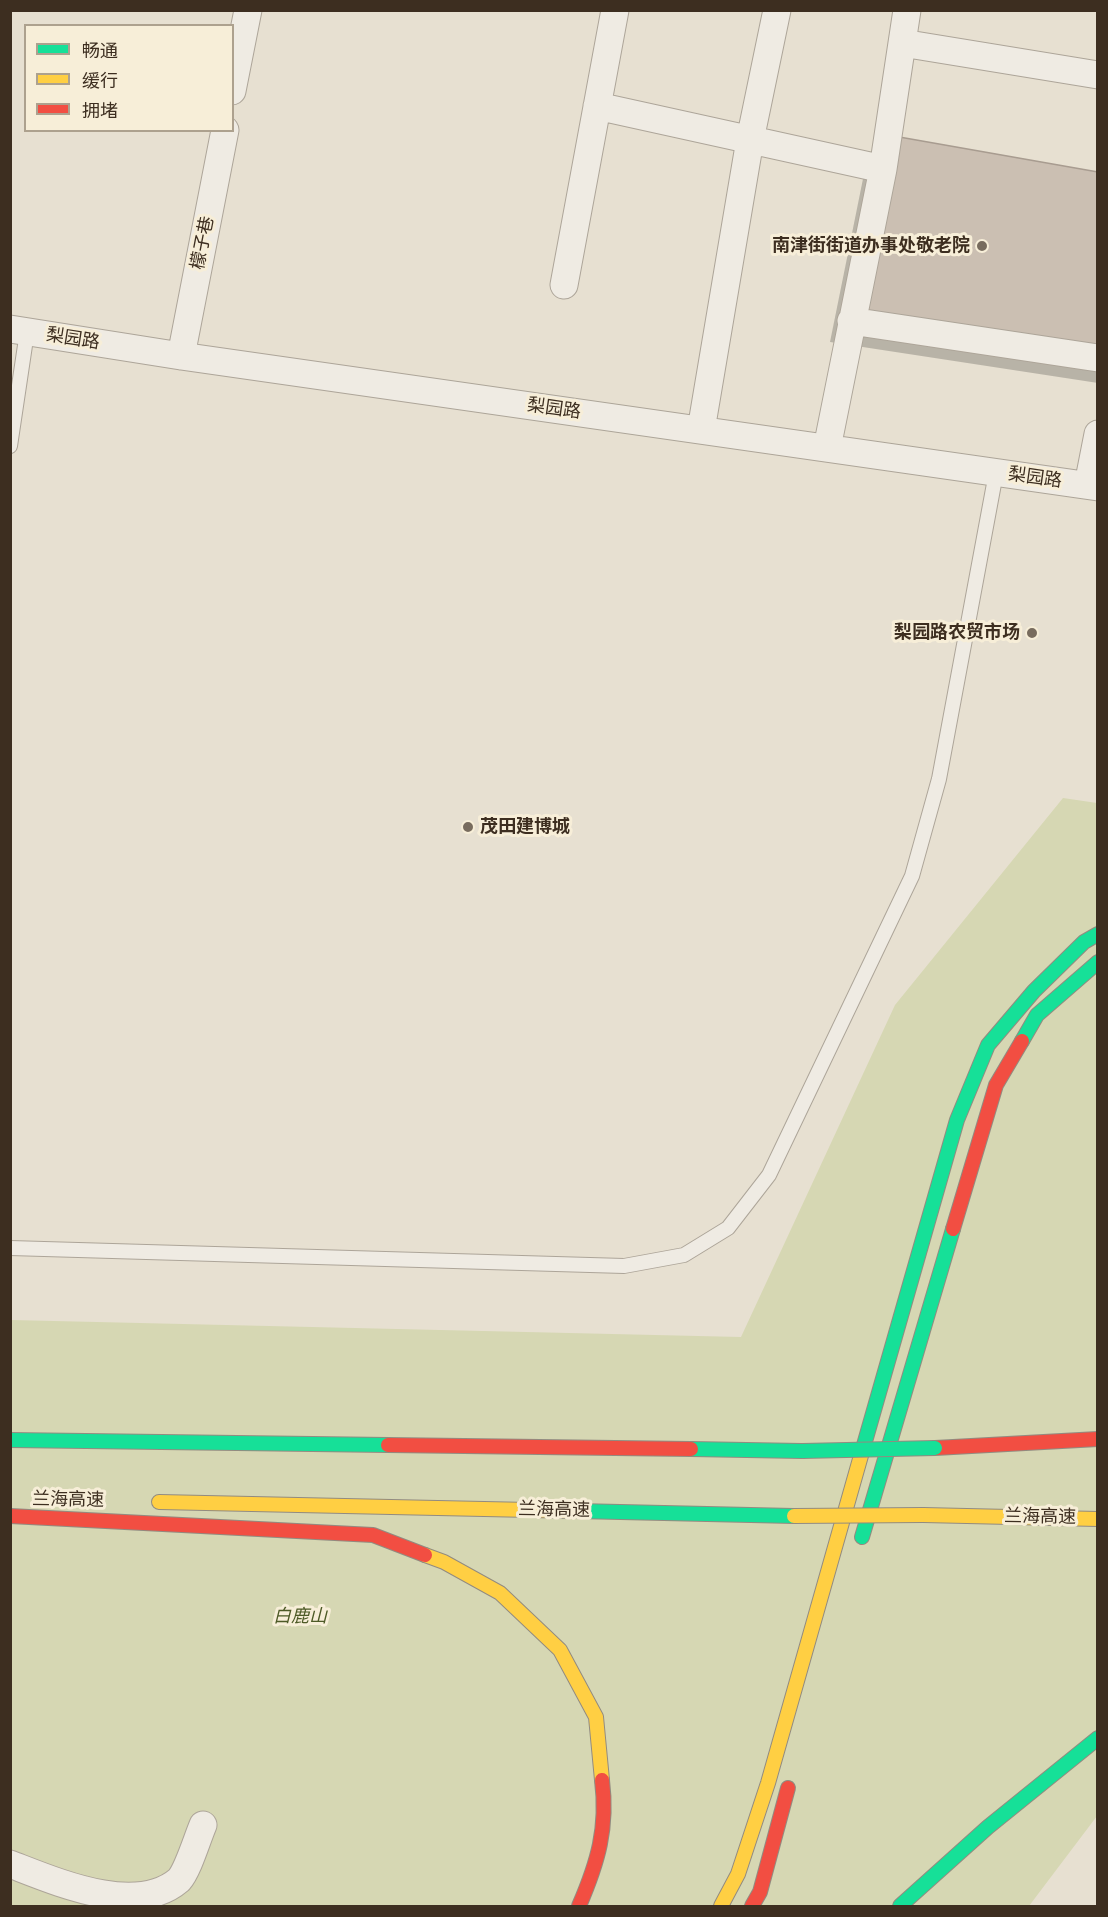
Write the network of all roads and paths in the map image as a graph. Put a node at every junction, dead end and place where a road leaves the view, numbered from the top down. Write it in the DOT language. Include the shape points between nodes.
graph roads {
  1 [pos="248,10"];
  2 [pos="615,10"];
  3 [pos="777,10"];
  4 [pos="907,10"];
  5 [pos="902,43"];
  6 [pos="1098,75"];
  7 [pos="234,81"];
  8 [pos="597,106"];
  9 [pos="225,132"];
  10 [pos="750,140"];
  11 [pos="883,169"];
  12 [pos="564,285"];
  13 [pos="851,321"];
  14 [pos="19,330"];
  15 [pos="181,356"];
  16 [pos="1098,358"];
  17 [pos="701,430"];
  18 [pos="1098,434"];
  19 [pos="10,446"];
  20 [pos="827,448"];
  21 [pos="996,473"];
  22 [pos="1093,486"];
  23 [pos="1098,934"];
  24 [pos="1098,962"];
  25 [pos="10,1248"];
  26 [pos="1098,1439"];
  27 [pos="10,1440"];
  28 [pos="935,1448"];
  29 [pos="1098,1452"];
  30 [pos="141,1502"];
  31 [pos="10,1516"];
  32 [pos="1098,1519"];
  33 [pos="858,1551"];
  34 [pos="1098,1738"];
  35 [pos="791,1778"];
  36 [pos="202,1825"];
  37 [pos="10,1864"];
  38 [pos="579,1906"];
  39 [pos="721,1906"];
  40 [pos="752,1906"];
  41 [pos="900,1906"];
  1 -- 7 [label="street"];
  2 -- 8 [label="street"];
  3 -- 10 [label="street"];
  4 -- 5 [label="street"];
  5 -- 6 [label="street"];
  5 -- 11 [label="street"];
  8 -- 10 [label="street"];
  8 -- 12 [label="street"];
  9 -- 15 [label="street, 檬子巷"];
  10 -- 11 [label="street"];
  10 -- 17 [label="street"];
  11 -- 13 [label="street"];
  13 -- 16 [label="street"];
  13 -- 20 [label="street"];
  14 -- 15 [label="street, 梨园路"];
  14 -- 19 [label="lane"];
  15 -- 17 [label="street, 梨园路"];
  17 -- 20 [label="street, 梨园路"];
  18 -- 22 [label="street"];
  20 -- 21 [label="street, 梨园路"];
  21 -- 22 [label="street, 梨园路"];
  21 -- 25 [label="lane" via="939,779 912,876 769,1175 728,1228 684,1255 624,1266"];
  23 -- 39 [label="highway" via="1084,942 1034,991 988,1045 957,1120 768,1782 738,1874"];
  24 -- 33 [label="highway" via="1037,1016 996,1085"];
  26 -- 28 [label="highway"];
  27 -- 28 [label="highway, bridge" via="802,1451"];
  28 -- 29 [label="highway"];
  30 -- 32 [label="highway, 兰海高速, bridge"];
  31 -- 38 [label="highway" via="373,1535 444,1562 500,1593 560,1650 596,1718 605,1804 597,1864"];
  34 -- 41 [label="highway" via="988,1827"];
  35 -- 40 [label="highway" via="760,1892"];
  36 -- 37 [label="street" via="180,1879 154,1897 126,1900 86,1893"];
}
